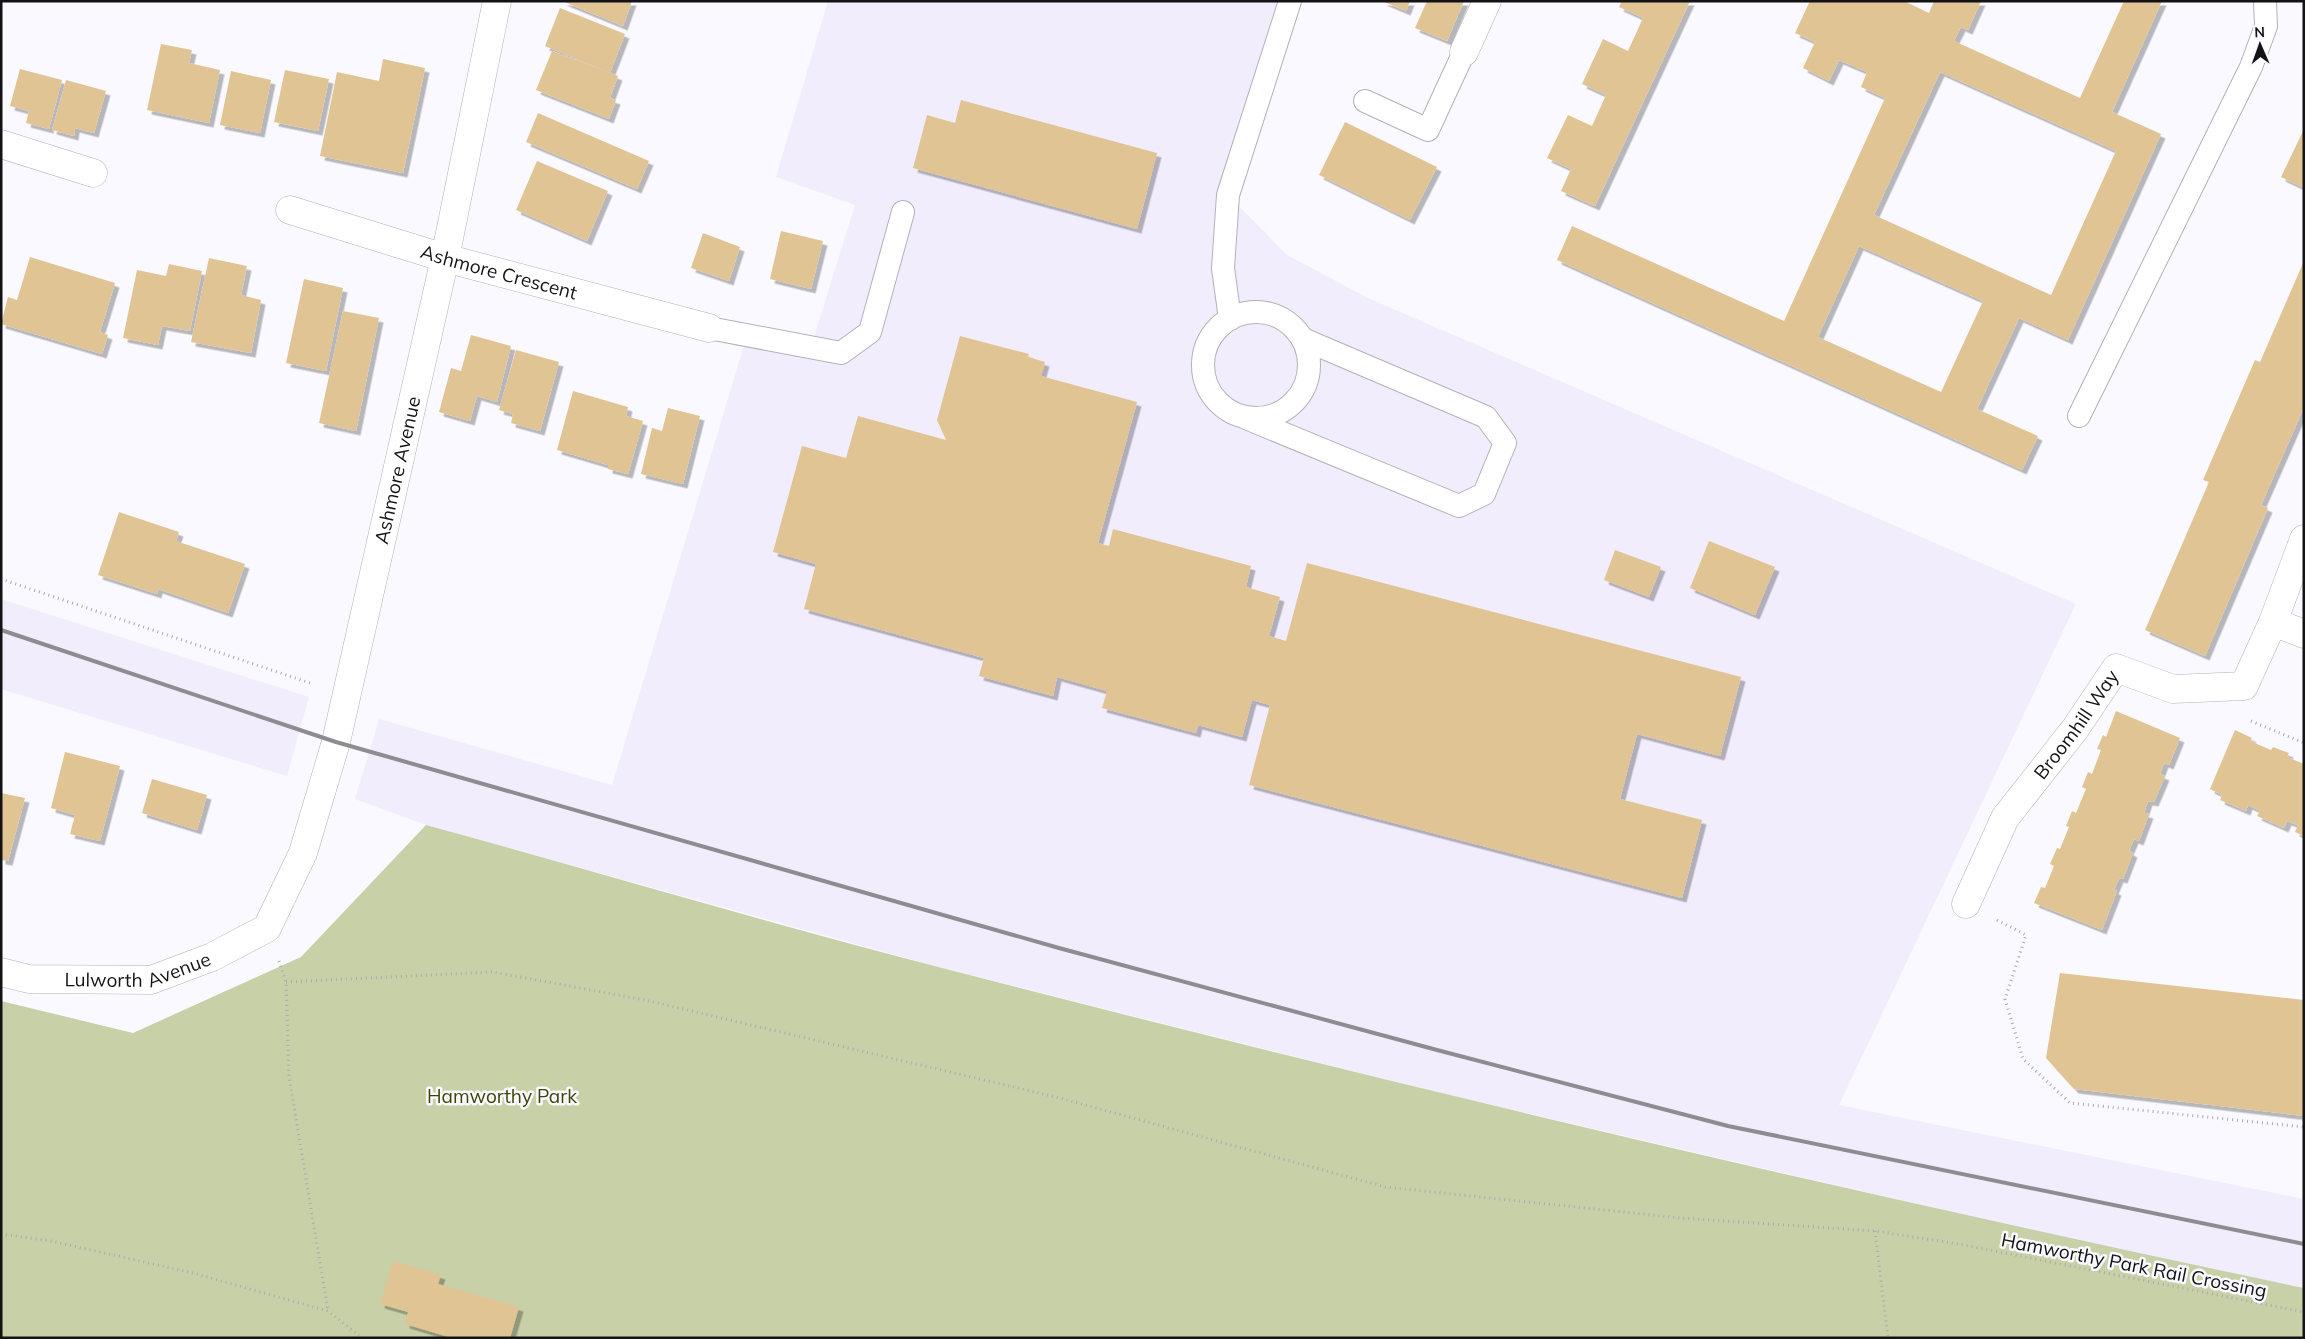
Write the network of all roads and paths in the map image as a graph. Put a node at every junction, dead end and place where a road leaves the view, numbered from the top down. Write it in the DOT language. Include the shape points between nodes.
graph roads {
  1 [pos="498,1"];
  2 [pos="1290,1"];
  3 [pos="1487,1"];
  4 [pos="2266,1"];
  5 [pos="1464,52"];
  6 [pos="1365,101"];
  7 [pos="1,144"];
  8 [pos="93,173"];
  9 [pos="290,210"];
  10 [pos="902,212"];
  11 [pos="445,258"];
  12 [pos="1230,319"];
  13 [pos="709,328"];
  14 [pos="1303,339"];
  15 [pos="2079,416"];
  16 [pos="1246,418"];
  17 [pos="2304,539"];
  18 [pos="1,579"];
  19 [pos="2274,622"];
  20 [pos="2304,634"];
  21 [pos="346,695"];
  22 [pos="1966,904"];
  23 [pos="267,928"];
  24 [pos="2026,936"];
  25 [pos="1,972"];
  26 [pos="2304,1127"];
  27 [pos="1875,1230"];
  28 [pos="1,1234"];
  29 [pos="328,1311"];
  30 [pos="2304,1312"];
  31 [pos="362,1338"];
  32 [pos="1888,1338"];
  1 -- 11 [label="street, Ashmore Avenue"];
  2 -- 12 [label="lane" via="1228,195 1223,268"];
  3 -- 5 [label="street"];
  4 -- 15 [label="lane" via="2266,26 2252,67"];
  5 -- 6 [label="lane" via="1428,130"];
  7 -- 8 [label="street"];
  9 -- 11 [label="street, Ashmore Crescent"];
  10 -- 13 [label="lane" via="870,332 841,353"];
  11 -- 13 [label="street, Ashmore Crescent"];
  11 -- 21 [label="street, Ashmore Avenue"];
  12 -- 14 [label="lane" via="1245,313 1262,312 1278,316 1292,325"];
  12 -- 16 [label="lane" via="1206,346 1203,364 1205,383 1228,412"];
  14 -- 16 [label="lane" via="1309,354 1310,370 1306,387 1296,401 1282,412 1264,419"];
  14 -- 16 [label="lane" via="1486,417 1505,443 1484,494 1458,506"];
  17 -- 19 [label="street, Broomhill Way"];
  18 -- 21 [label="path"];
  19 -- 20 [label="street"];
  19 -- 22 [label="street, Broomhill Way" via="2244,686 2173,688 2116,668 2075,730 2006,818"];
  21 -- 23 [label="street, Ashmore Avenue" via="336,742 303,853"];
  23 -- 25 [label="street, Lulworth Avenue" via="212,957 151,980 29,979"];
  24 -- 26 [label="path" via="2005,999 2023,1059 2070,1104"];
  27 -- 29 [label="path, Hamworthy Park Rail Crossing" via="1682,1218 1385,1187 1046,1095 646,1000 493,972 286,982 288,1076"];
  27 -- 30 [label="path, Hamworthy Park Rail Crossing"];
  27 -- 32 [label="path"];
  28 -- 29 [label="path" via="51,1241 193,1272"];
  29 -- 31 [label="path"];
}
